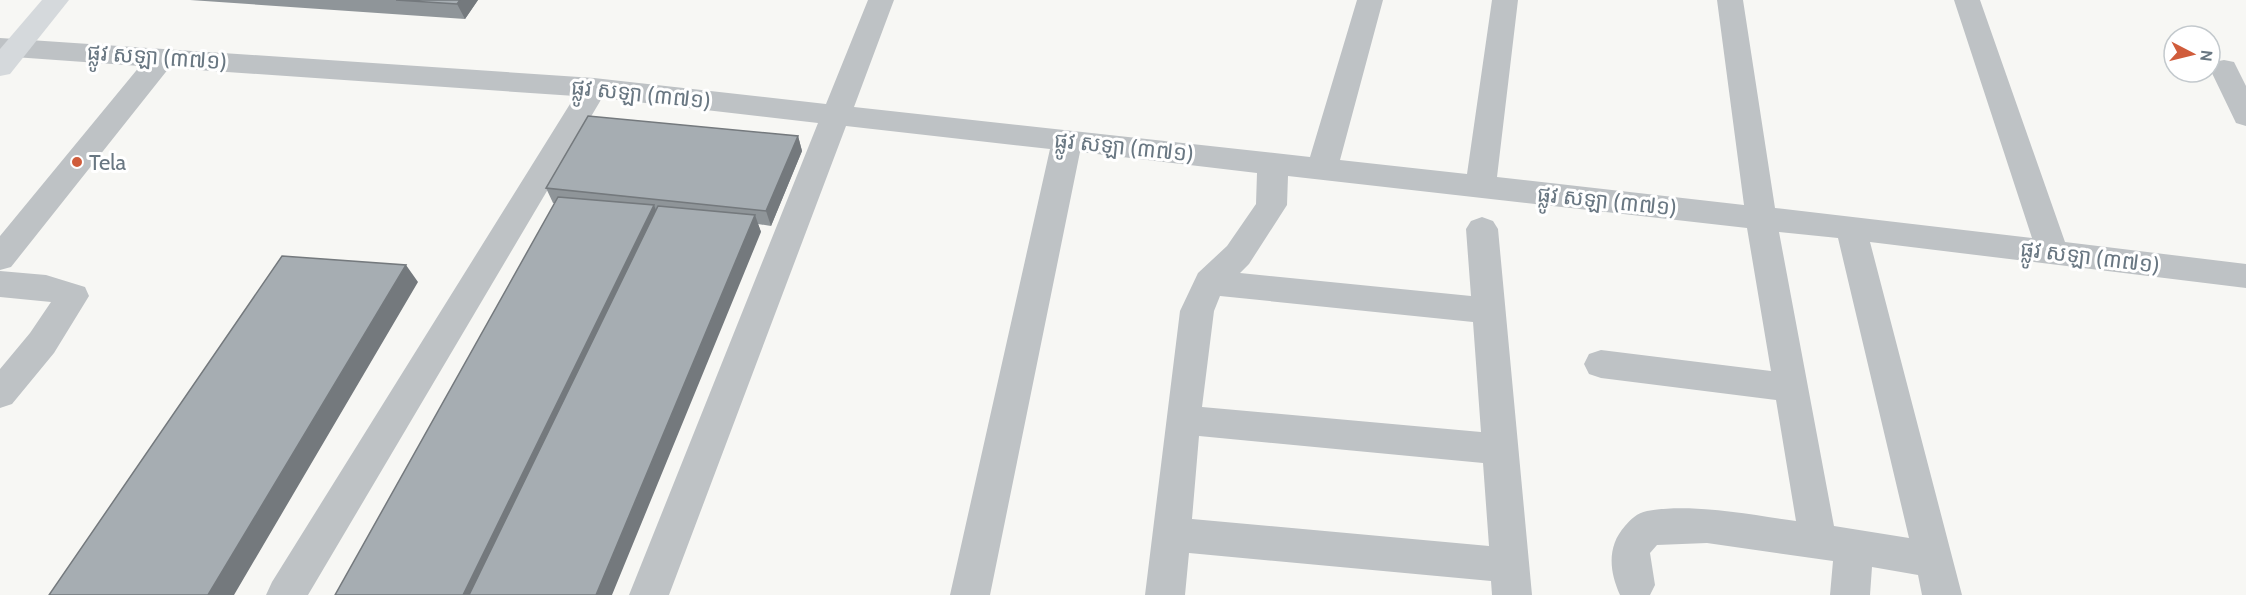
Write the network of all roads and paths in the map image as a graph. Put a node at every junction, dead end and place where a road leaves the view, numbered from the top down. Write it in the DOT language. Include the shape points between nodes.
graph roads {
  1 [pos="56,0"];
  2 [pos="881,0"];
  3 [pos="1370,0"];
  4 [pos="1505,0"];
  5 [pos="1730,0"];
  6 [pos="1967,0"];
  7 [pos="6,54"];
  8 [pos="163,57"];
  9 [pos="2224,69"];
  10 [pos="594,88"];
  11 [pos="836,115"];
  12 [pos="2246,116"];
  13 [pos="1067,141"];
  14 [pos="1273,164"];
  15 [pos="1322,169"];
  16 [pos="1480,187"];
  17 [pos="1761,218"];
  18 [pos="1851,228"];
  19 [pos="1482,229"];
  20 [pos="2053,252"];
  21 [pos="0,258"];
  22 [pos="2246,276"];
  23 [pos="1210,282"];
  24 [pos="0,284"];
  25 [pos="1490,311"];
  26 [pos="1601,364"];
  27 [pos="1791,388"];
  28 [pos="0,394"];
  29 [pos="1183,420"];
  30 [pos="1500,449"];
  31 [pos="1172,534"];
  32 [pos="1836,544"];
  33 [pos="1934,560"];
  34 [pos="1510,580"];
  35 [pos="1635,585"];
  36 [pos="286,595"];
  37 [pos="649,595"];
  38 [pos="970,595"];
  39 [pos="1165,595"];
  40 [pos="1850,595"];
  41 [pos="1942,595"];
  1 -- 7 [label="main road"];
  2 -- 11 [label="street"];
  3 -- 15 [label="street"];
  4 -- 16 [label="street"];
  5 -- 17 [label="street"];
  6 -- 20 [label="street"];
  7 -- 8 [label="street, ផ្លូវ សឡា (៣៧១)"];
  8 -- 10 [label="street, ផ្លូវ សឡា (៣៧១)"];
  8 -- 21 [label="street"];
  9 -- 12 [label="street"];
  10 -- 11 [label="street, ផ្លូវ សឡា (៣៧១)"];
  10 -- 36 [label="street"];
  11 -- 13 [label="street, ផ្លូវ សឡា (៣៧១)"];
  11 -- 37 [label="street"];
  13 -- 14 [label="street, ផ្លូវ សឡា (៣៧១)"];
  13 -- 38 [label="street"];
  14 -- 15 [label="street, ផ្លូវ សឡា (៣៧១)"];
  14 -- 23 [label="street" via="1271,205 1238,255"];
  15 -- 16 [label="street, ផ្លូវ សឡា (៣៧១)"];
  16 -- 17 [label="street, ផ្លូវ សឡា (៣៧១)"];
  17 -- 18 [label="street, ផ្លូវ សឡា (៣៧១)"];
  17 -- 27 [label="street"];
  18 -- 20 [label="street, ផ្លូវ សឡា (៣៧១)"];
  18 -- 33 [label="street"];
  19 -- 25 [label="street"];
  20 -- 22 [label="street, ផ្លូវ សឡា (៣៧១)"];
  23 -- 25 [label="street"];
  23 -- 29 [label="street" via="1197,311"];
  24 -- 28 [label="street" via="46,288 73,296 42,343"];
  25 -- 30 [label="street"];
  26 -- 27 [label="street"];
  27 -- 32 [label="street"];
  29 -- 30 [label="street"];
  29 -- 31 [label="street"];
  30 -- 34 [label="street"];
  31 -- 34 [label="street"];
  31 -- 39 [label="street"];
  32 -- 33 [label="street"];
  32 -- 35 [label="street" via="1707,526 1647,528 1630,548"];
  32 -- 40 [label="street"];
  33 -- 41 [label="street"];
}
